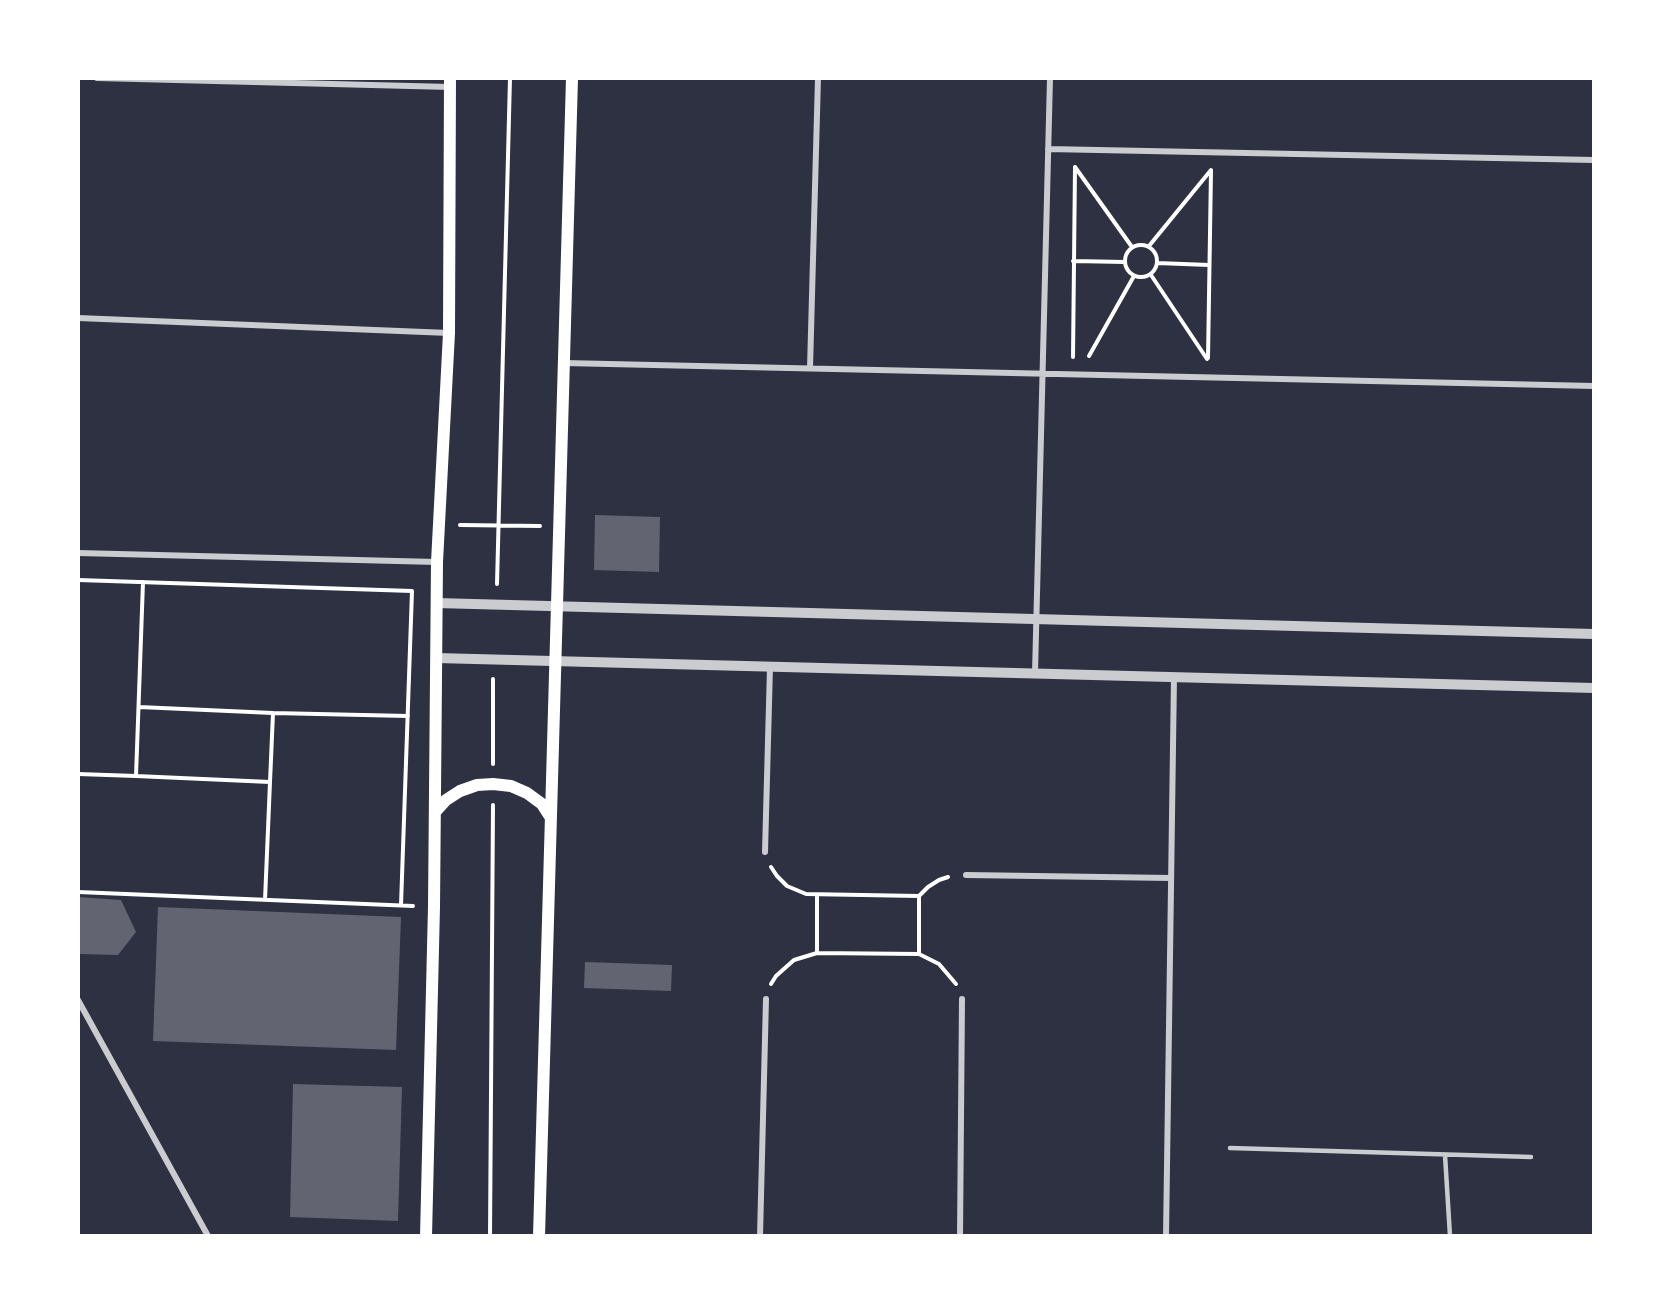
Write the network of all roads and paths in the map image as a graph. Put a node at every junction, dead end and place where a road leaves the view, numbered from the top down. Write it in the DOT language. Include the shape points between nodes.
graph roads {
  1 [pos="97,78"];
  2 [pos="510,78"];
  3 [pos="572,78"];
  4 [pos="818,78"];
  5 [pos="1050,78"];
  6 [pos="213,79"];
  7 [pos="450,82"];
  8 [pos="1048,149"];
  9 [pos="1211,152"];
  10 [pos="1594,160"];
  11 [pos="1075,167"];
  12 [pos="1086,167"];
  13 [pos="1199,170"];
  14 [pos="1211,170"];
  15 [pos="1149,246"];
  16 [pos="1132,248"];
  17 [pos="1073,261"];
  18 [pos="1125,262"];
  19 [pos="1157,263"];
  20 [pos="1209,265"];
  21 [pos="1151,275"];
  22 [pos="1134,276"];
  23 [pos="78,318"];
  24 [pos="449,333"];
  25 [pos="1089,357"];
  26 [pos="1100,357"];
  27 [pos="1196,359"];
  28 [pos="1208,359"];
  29 [pos="564,363"];
  30 [pos="810,368"];
  31 [pos="1043,374"];
  32 [pos="1207,378"];
  33 [pos="1594,386"];
  34 [pos="439,524"];
  35 [pos="499,525"];
  36 [pos="559,526"];
  37 [pos="78,553"];
  38 [pos="437,562"];
  39 [pos="78,580"];
  40 [pos="142,582"];
  41 [pos="436,603"];
  42 [pos="496,605"];
  43 [pos="557,606"];
  44 [pos="1036,619"];
  45 [pos="1594,634"];
  46 [pos="436,658"];
  47 [pos="493,659"];
  48 [pos="556,661"];
  49 [pos="770,667"];
  50 [pos="1035,673"];
  51 [pos="1174,677"];
  52 [pos="1594,688"];
  53 [pos="139,707"];
  54 [pos="273,713"];
  55 [pos="408,716"];
  56 [pos="78,774"];
  57 [pos="136,776"];
  58 [pos="270,782"];
  59 [pos="493,784"];
  60 [pos="435,812"];
  61 [pos="551,818"];
  62 [pos="765,852"];
  63 [pos="966,876"];
  64 [pos="1171,878"];
  65 [pos="78,892"];
  66 [pos="817,896"];
  67 [pos="919,896"];
  68 [pos="265,900"];
  69 [pos="401,905"];
  70 [pos="434,907"];
  71 [pos="817,953"];
  72 [pos="919,954"];
  73 [pos="766,999"];
  74 [pos="962,999"];
  75 [pos="78,1000"];
  76 [pos="1230,1148"];
  77 [pos="1445,1155"];
  78 [pos="1531,1157"];
  79 [pos="208,1236"];
  80 [pos="426,1236"];
  81 [pos="490,1236"];
  82 [pos="539,1236"];
  83 [pos="760,1236"];
  84 [pos="960,1236"];
  85 [pos="1166,1236"];
  86 [pos="1449,1236"];
  1 -- 6 [label="street"];
  2 -- 35 [label="path"];
  3 -- 29 [label="main road"];
  4 -- 30 [label="street"];
  5 -- 8 [label="street"];
  6 -- 7 [label="street"];
  7 -- 24 [label="main road"];
  8 -- 9 [label="street"];
  8 -- 11 [label="path"];
  8 -- 31 [label="street"];
  9 -- 10 [label="street"];
  9 -- 14 [label="path"];
  11 -- 12 [label="path"];
  11 -- 16 [label="path"];
  11 -- 17 [label="path"];
  13 -- 14 [label="path"];
  14 -- 15 [label="path"];
  14 -- 20 [label="path"];
  15 -- 16 [label="path"];
  15 -- 19 [label="path"];
  16 -- 18 [label="path" via="1126,253"];
  17 -- 18 [label="path"];
  17 -- 25 [label="path" via="1072,357"];
  18 -- 22 [label="path"];
  19 -- 20 [label="path"];
  19 -- 21 [label="path"];
  20 -- 28 [label="path"];
  21 -- 22 [label="path"];
  21 -- 28 [label="path"];
  22 -- 25 [label="path"];
  23 -- 24 [label="street"];
  24 -- 34 [label="main road"];
  25 -- 26 [label="path"];
  27 -- 28 [label="path"];
  28 -- 32 [label="path"];
  29 -- 30 [label="street"];
  29 -- 36 [label="main road"];
  30 -- 31 [label="street"];
  31 -- 32 [label="street"];
  31 -- 44 [label="street"];
  32 -- 33 [label="street"];
  34 -- 35 [label="path"];
  34 -- 38 [label="main road"];
  35 -- 36 [label="path"];
  35 -- 42 [label="path"];
  36 -- 43 [label="main road"];
  37 -- 38 [label="street"];
  38 -- 41 [label="main road"];
  39 -- 40 [label="path"];
  40 -- 53 [label="path"];
  40 -- 55 [label="path" via="412,591"];
  41 -- 42 [label="street"];
  41 -- 46 [label="main road"];
  42 -- 43 [label="street"];
  43 -- 44 [label="street"];
  43 -- 48 [label="main road"];
  44 -- 45 [label="street"];
  44 -- 50 [label="street"];
  46 -- 47 [label="street"];
  46 -- 60 [label="main road"];
  47 -- 48 [label="street"];
  47 -- 59 [label="path"];
  48 -- 49 [label="street"];
  48 -- 61 [label="main road"];
  49 -- 50 [label="street"];
  49 -- 62 [label="street"];
  50 -- 51 [label="street"];
  51 -- 52 [label="street"];
  51 -- 64 [label="street"];
  53 -- 54 [label="path"];
  53 -- 57 [label="path"];
  54 -- 55 [label="path"];
  54 -- 58 [label="path"];
  55 -- 69 [label="path"];
  56 -- 57 [label="path"];
  57 -- 58 [label="path"];
  58 -- 68 [label="path"];
  59 -- 60 [label="main road" via="460,791"];
  59 -- 61 [label="main road" via="527,793 542,804"];
  59 -- 81 [label="path"];
  60 -- 70 [label="main road"];
  61 -- 82 [label="main road"];
  62 -- 66 [label="path" via="787,886"];
  63 -- 64 [label="street"];
  63 -- 67 [label="path" via="939,879"];
  64 -- 85 [label="street"];
  65 -- 68 [label="path"];
  66 -- 67 [label="path"];
  66 -- 71 [label="path"];
  67 -- 72 [label="path"];
  68 -- 69 [label="path"];
  69 -- 70 [label="path"];
  70 -- 80 [label="main road"];
  71 -- 72 [label="path"];
  71 -- 73 [label="path" via="785,967 776,976"];
  72 -- 74 [label="path" via="947,972"];
  73 -- 83 [label="street"];
  74 -- 84 [label="street"];
  75 -- 79 [label="street"];
  76 -- 77 [label="lane"];
  77 -- 78 [label="lane"];
  77 -- 86 [label="lane"];
}
